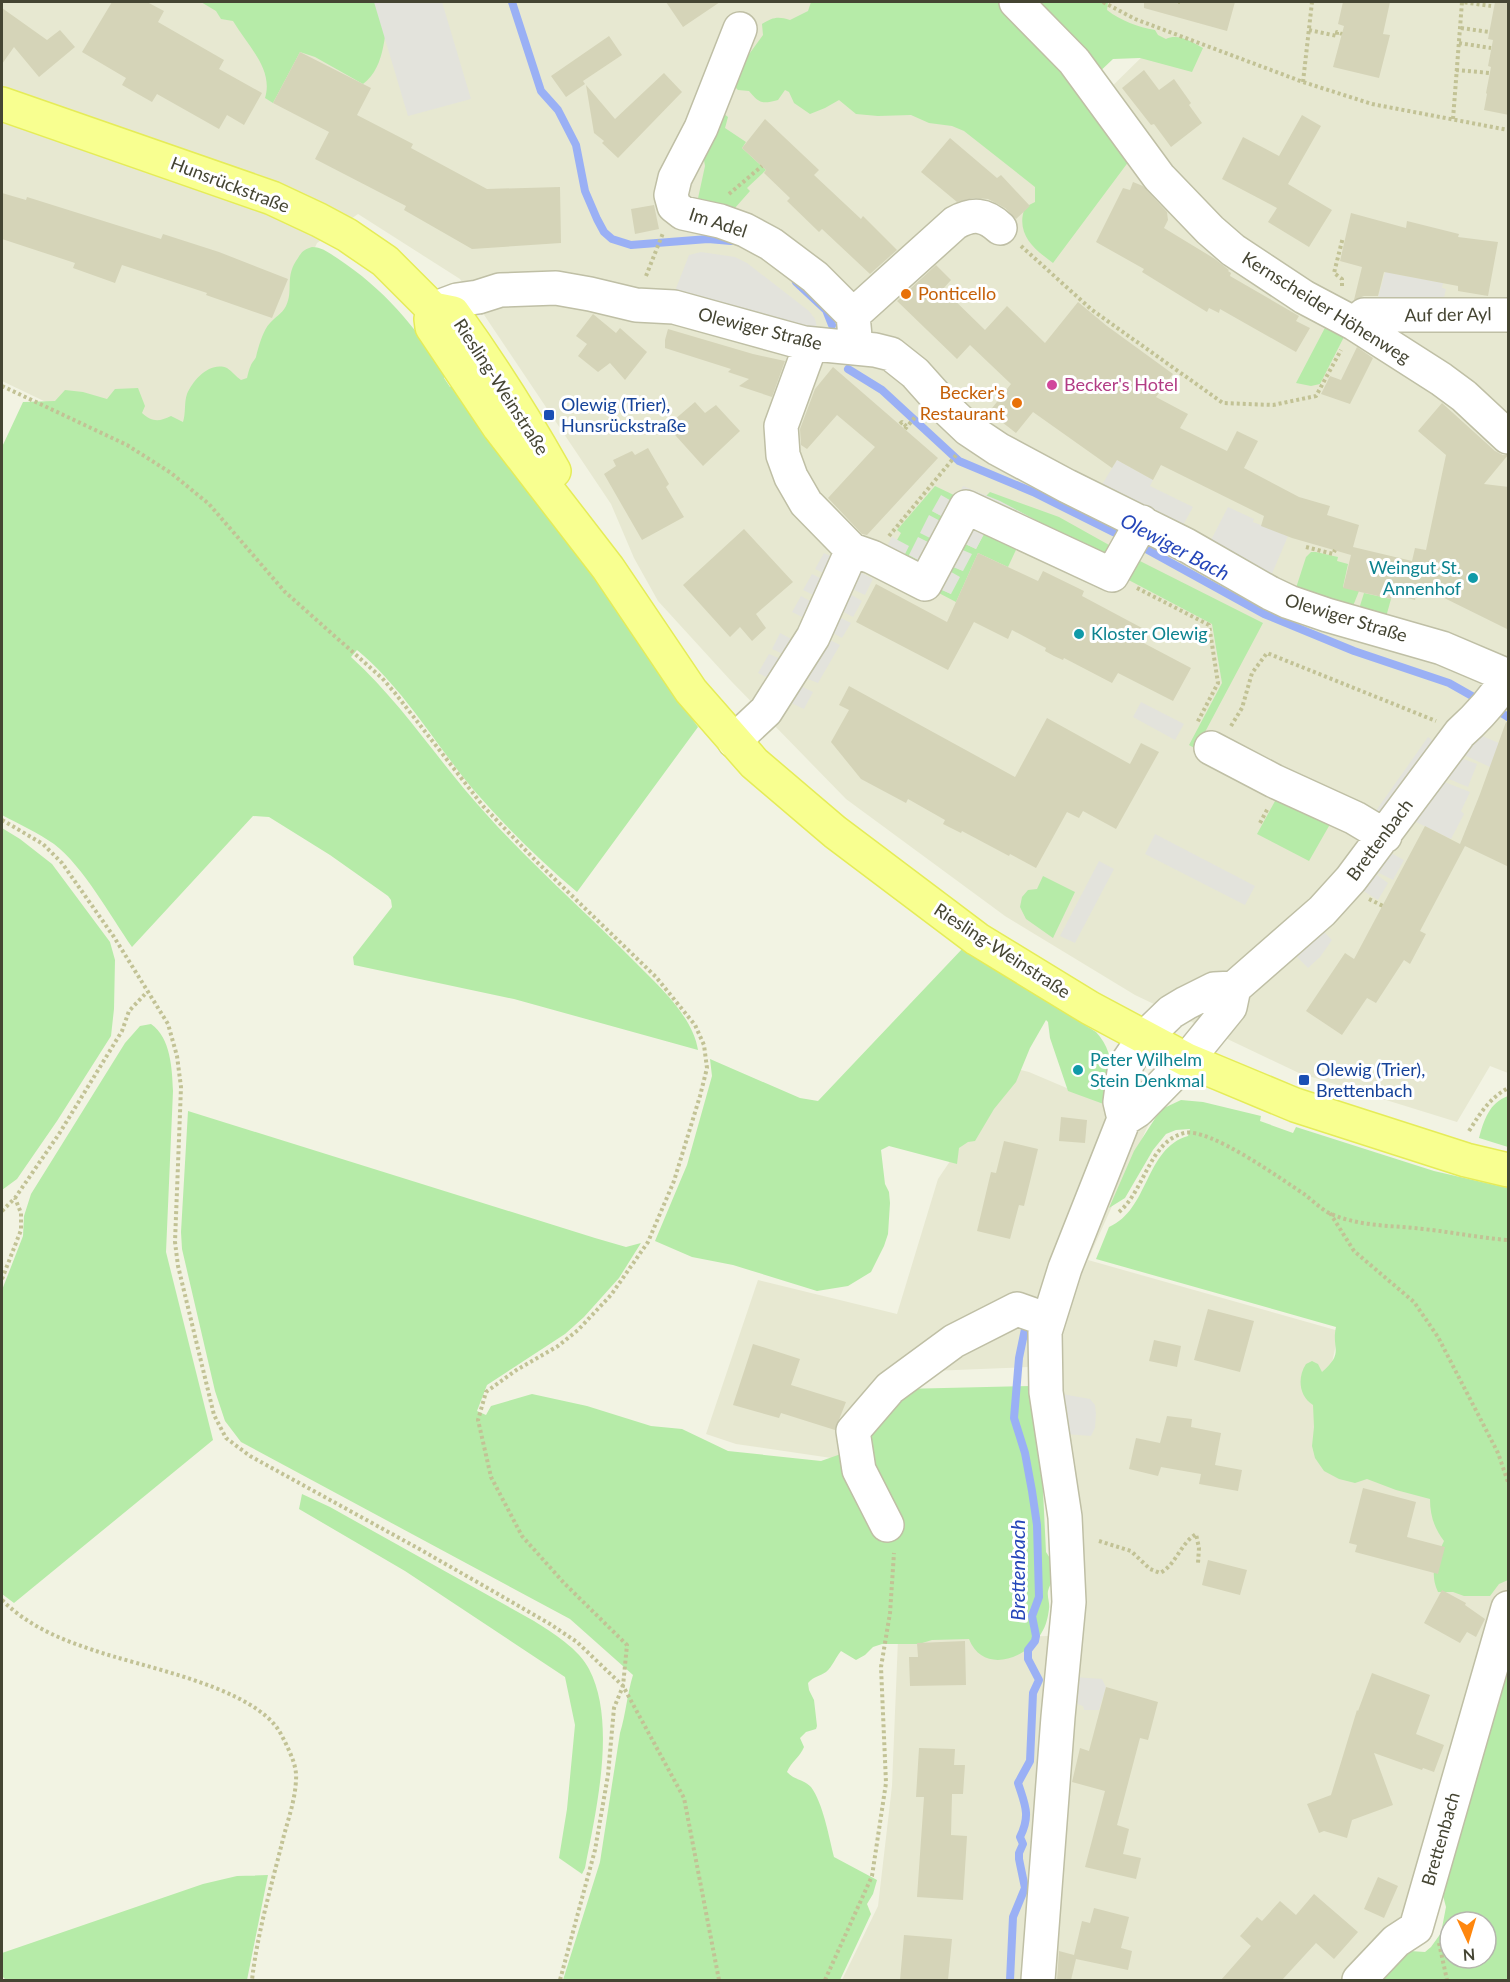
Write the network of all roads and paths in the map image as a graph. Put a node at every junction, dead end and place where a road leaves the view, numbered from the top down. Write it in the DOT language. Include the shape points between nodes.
graph roads {
  1 [pos="1016,2"];
  2 [pos="1103,2"];
  3 [pos="1312,2"];
  4 [pos="1110,3"];
  5 [pos="1491,6"];
  6 [pos="1461,28"];
  7 [pos="740,29"];
  8 [pos="1309,30"];
  9 [pos="1489,32"];
  10 [pos="1342,34"];
  11 [pos="1459,43"];
  12 [pos="1491,48"];
  13 [pos="1456,70"];
  14 [pos="1490,73"];
  15 [pos="1303,82"];
  16 [pos="2,104"];
  17 [pos="1453,119"];
  18 [pos="1509,130"];
  19 [pos="762,166"];
  20 [pos="722,200"];
  21 [pos="1000,228"];
  22 [pos="662,236"];
  23 [pos="1343,237"];
  24 [pos="647,271"];
  25 [pos="1343,282"];
  26 [pos="433,309"];
  27 [pos="853,315"];
  28 [pos="1509,315"];
  29 [pos="1355,324"];
  30 [pos="811,344"];
  31 [pos="856,348"];
  32 [pos="2,386"];
  33 [pos="920,411"];
  34 [pos="900,424"];
  35 [pos="1509,437"];
  36 [pos="959,451"];
  37 [pos="886,542"];
  38 [pos="1129,545"];
  39 [pos="1306,547"];
  40 [pos="852,550"];
  41 [pos="1335,550"];
  42 [pos="1498,691"];
  43 [pos="1439,723"];
  44 [pos="1202,739"];
  45 [pos="734,741"];
  46 [pos="2,820"];
  47 [pos="1385,836"];
  48 [pos="1234,988"];
  49 [pos="147,992"];
  50 [pos="1144,1038"];
  51 [pos="1187,1060"];
  52 [pos="1509,1088"];
  53 [pos="1124,1119"];
  54 [pos="1469,1131"];
  55 [pos="1509,1170"];
  56 [pos="15,1198"];
  57 [pos="2,1210"];
  58 [pos="1329,1213"];
  59 [pos="1088,1214"];
  60 [pos="1509,1240"];
  61 [pos="2,1279"];
  62 [pos="1048,1320"];
  63 [pos="1509,1482"];
  64 [pos="887,1526"];
  65 [pos="1099,1541"];
  66 [pos="1198,1563"];
  67 [pos="2,1600"];
  68 [pos="1509,1608"];
  69 [pos="623,1686"];
  70 [pos="252,1980"];
  71 [pos="560,1980"];
  72 [pos="719,1980"];
  73 [pos="825,1980"];
  74 [pos="1038,1980"];
  75 [pos="1359,1980"];
  1 -- 29 [label="street, Kernscheider Höhenweg" via="1074,61 1159,177 1210,230 1294,291"];
  2 -- 4 [label="path"];
  3 -- 8 [label="path"];
  4 -- 15 [label="path" via="1135,19"];
  5 -- 6 [label="path" via="1462,2"];
  6 -- 9 [label="path"];
  6 -- 11 [label="path"];
  7 -- 27 [label="street, Im Adel" via="701,128 675,178 671,195 674,206 683,213 739,227 771,244 815,277"];
  8 -- 10 [label="path"];
  8 -- 15 [label="path"];
  11 -- 12 [label="path"];
  11 -- 13 [label="path"];
  13 -- 14 [label="path"];
  13 -- 17 [label="path"];
  15 -- 17 [label="path" via="1372,104"];
  16 -- 26 [label="main road, Hunsrückstraße" via="272,198 319,220 385,261"];
  17 -- 18 [label="path"];
  19 -- 20 [label="path"];
  21 -- 27 [label="street" via="977,215 955,222"];
  21 -- 29 [label="path" via="1092,310 1223,403 1273,405 1316,396"];
  22 -- 24 [label="path"];
  23 -- 25 [label="path" via="1334,273"];
  26 -- 30 [label="street, Olewiger Straße" via="500,290 556,288 636,305 674,307"];
  26 -- 45 [label="main road, Riesling-Weinstraße" via="453,313 488,362 608,568 691,691"];
  27 -- 31 [label="street"];
  28 -- 29 [label="street, Auf der Ayl" via="1364,315"];
  29 -- 35 [label="street, Kernscheider Höhenweg" via="1441,379"];
  30 -- 31 [label="street, Olewiger Straße"];
  30 -- 40 [label="street" via="781,426 783,455 806,503"];
  31 -- 38 [label="street, Olewiger Straße" via="897,357 968,429 1023,463"];
  32 -- 69 [label="path" via="127,446 171,472 209,504 285,592 382,678 483,806 656,976 695,1025 704,1045 707,1068 674,1180 648,1242 626,1277 578,1330 486,1392 477,1420 491,1477 522,1536 627,1645"];
  33 -- 34 [label="path" via="906,428"];
  36 -- 37 [label="path"];
  38 -- 40 [label="street" via="966,507 925,584"];
  38 -- 42 [label="street, Olewiger Straße" via="1327,615 1473,660"];
  38 -- 44 [label="path" via="1209,625 1218,682"];
  39 -- 41 [label="path" via="1333,554"];
  40 -- 45 [label="street" via="813,637 766,711"];
  42 -- 47 [label="street, Brettenbach" via="1460,733"];
  43 -- 44 [label="path" via="1267,653 1252,673 1238,717"];
  44 -- 47 [label="street" via="1274,781"];
  45 -- 50 [label="main road, Riesling-Weinstraße" via="835,832 952,921 1047,983"];
  46 -- 49 [label="path" via="43,844 58,858"];
  47 -- 48 [label="street, Brettenbach" via="1322,911"];
  48 -- 50 [label="street" via="1214,989 1186,1003"];
  48 -- 51 [label="street, Brettenbach" via="1230,1007"];
  49 -- 56 [label="path" via="129,1011 110,1052"];
  49 -- 69 [label="path" via="168,1024 177,1056 181,1087 175,1242 214,1415 226,1438 244,1452 559,1630"];
  50 -- 51 [label="main road, Riesling-Weinstraße"];
  50 -- 53 [label="street" via="1128,1059 1124,1072 1120,1102"];
  51 -- 53 [label="street, Brettenbach" via="1138,1110"];
  51 -- 55 [label="main road, Riesling-Weinstraße" via="1294,1105"];
  52 -- 54 [label="path" via="1484,1107"];
  53 -- 59 [label="street"];
  56 -- 57 [label="path"];
  56 -- 61 [label="path" via="21,1213 21,1230"];
  58 -- 59 [label="path" via="1237,1151 1209,1136 1191,1132 1165,1142 1122,1210 1105,1218"];
  58 -- 60 [label="path" via="1368,1225"];
  58 -- 63 [label="path" via="1354,1251 1414,1302 1438,1337"];
  59 -- 62 [label="street"];
  62 -- 64 [label="street" via="1017,1309 954,1341 890,1388 853,1431 859,1470"];
  62 -- 74 [label="street" via="1046,1392 1065,1517 1069,1602"];
  64 -- 73 [label="path" via="894,1551 881,1667 886,1783 872,1876"];
  65 -- 66 [label="path" via="1131,1551 1160,1573 1196,1534"];
  67 -- 70 [label="path" via="47,1632 244,1701 281,1733 296,1767 296,1780"];
  68 -- 75 [label="street, Brettenbach" via="1416,1928 1396,1941"];
  69 -- 71 [label="path" via="614,1708 595,1850"];
  69 -- 72 [label="path" via="684,1798"];
}
